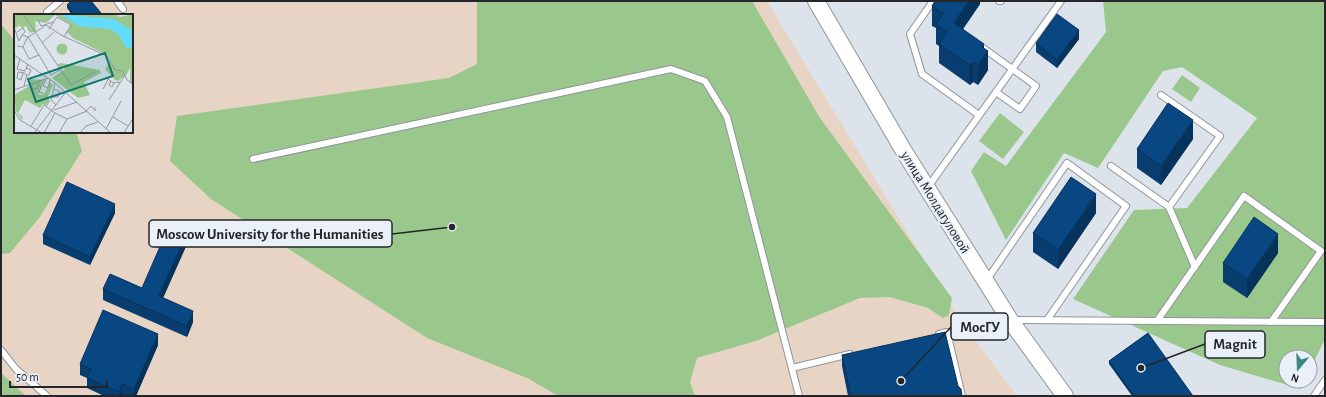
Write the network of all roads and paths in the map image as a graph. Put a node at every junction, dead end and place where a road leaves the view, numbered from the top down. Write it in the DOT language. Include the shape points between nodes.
graph roads {
  1 [pos="60,1"];
  2 [pos="117,1"];
  3 [pos="816,1"];
  4 [pos="933,1"];
  5 [pos="1061,1"];
  6 [pos="124,9"];
  7 [pos="47,12"];
  8 [pos="977,44"];
  9 [pos="1012,69"];
  10 [pos="996,92"];
  11 [pos="1161,95"];
  12 [pos="979,115"];
  13 [pos="253,159"];
  14 [pos="1111,166"];
  15 [pos="927,188"];
  16 [pos="1169,207"];
  17 [pos="1195,267"];
  18 [pos="986,282"];
  19 [pos="1010,320"];
  20 [pos="1047,320"];
  21 [pos="1157,321"];
  22 [pos="1270,322"];
  23 [pos="1325,322"];
  24 [pos="932,336"];
  25 [pos="1,350"];
  26 [pos="854,353"];
  27 [pos="792,368"];
  28 [pos="1325,380"];
  29 [pos="47,396"];
  30 [pos="799,396"];
  31 [pos="962,396"];
  32 [pos="1066,396"];
  33 [pos="1314,396"];
  1 -- 7 [label="lane"];
  2 -- 6 [label="lane"];
  3 -- 15 [label="street, улица Молдагуловой"];
  4 -- 12 [label="lane" via="910,34 922,74"];
  5 -- 9 [label="lane"];
  8 -- 9 [label="lane"];
  9 -- 10 [label="lane"];
  9 -- 10 [label="lane" via="1036,86 1020,109"];
  10 -- 12 [label="lane"];
  11 -- 16 [label="lane" via="1220,136"];
  12 -- 15 [label="lane"];
  13 -- 27 [label="lane" via="671,69 705,81 727,116"];
  14 -- 16 [label="lane"];
  15 -- 18 [label="street, улица Молдагуловой"];
  16 -- 17 [label="lane"];
  17 -- 21 [label="lane"];
  17 -- 22 [label="lane" via="1244,196 1321,250"];
  18 -- 19 [label="street, улица Молдагуловой"];
  18 -- 20 [label="lane" via="1067,163 1126,206"];
  19 -- 20 [label="lane"];
  19 -- 32 [label="street, улица Молдагуловой"];
  20 -- 21 [label="lane"];
  21 -- 22 [label="lane"];
  22 -- 23 [label="lane"];
  24 -- 31 [label="lane" via="947,332"];
  25 -- 29 [label="lane" via="16,369"];
  26 -- 27 [label="lane"];
  27 -- 30 [label="lane"];
  28 -- 33 [label="lane"];
}
